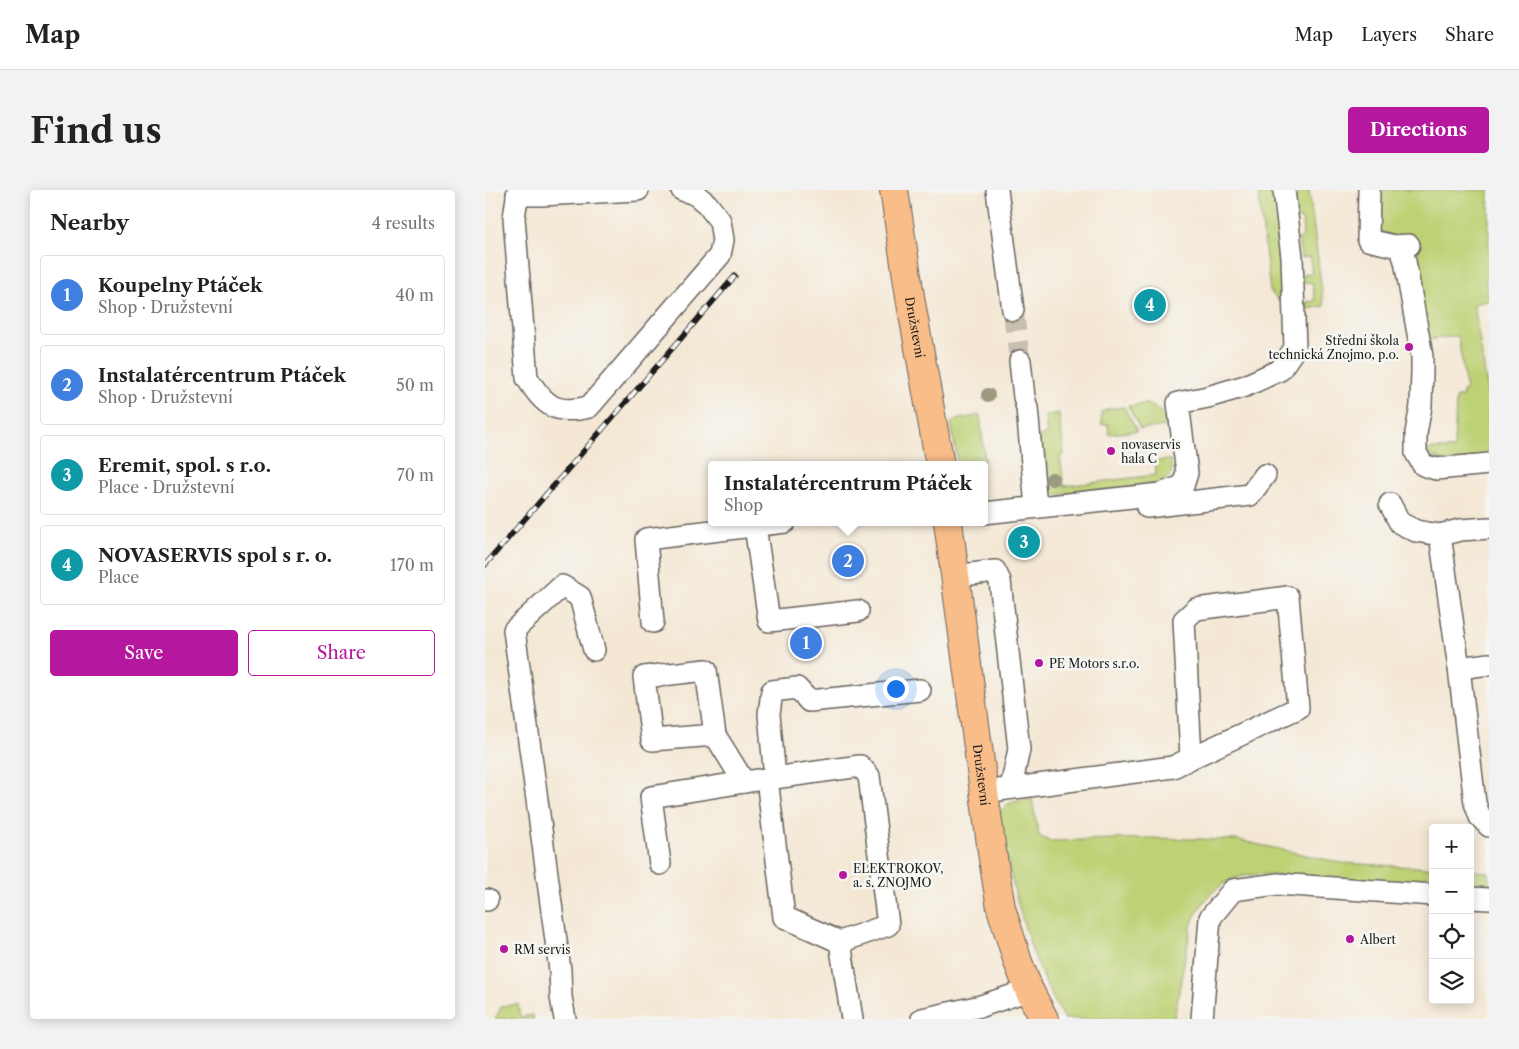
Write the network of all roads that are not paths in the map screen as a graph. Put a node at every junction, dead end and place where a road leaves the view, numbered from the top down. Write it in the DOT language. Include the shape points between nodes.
graph roads {
  1 [pos="638,190"];
  2 [pos="682,190"];
  3 [pos="894,190"];
  4 [pos="997,190"];
  5 [pos="1284,190"];
  6 [pos="1369,190"];
  7 [pos="518,192"];
  8 [pos="1013,310"];
  9 [pos="1020,361"];
  10 [pos="938,461"];
  11 [pos="1489,464"];
  12 [pos="1265,475"];
  13 [pos="1390,504"];
  14 [pos="1036,507"];
  15 [pos="988,513"];
  16 [pos="988,519"];
  17 [pos="755,526"];
  18 [pos="949,526"];
  19 [pos="1489,528"];
  20 [pos="1440,535"];
  21 [pos="955,576"];
  22 [pos="858,611"];
  23 [pos="653,622"];
  24 [pos="595,650"];
  25 [pos="1489,664"];
  26 [pos="1459,668"];
  27 [pos="920,690"];
  28 [pos="715,735"];
  29 [pos="1191,758"];
  30 [pos="771,778"];
  31 [pos="744,782"];
  32 [pos="1011,788"];
  33 [pos="984,792"];
  34 [pos="1489,826"];
  35 [pos="660,864"];
  36 [pos="1429,895"];
  37 [pos="1474,898"];
  38 [pos="1489,899"];
  39 [pos="840,942"];
  40 [pos="1029,990"];
  41 [pos="565,1019"];
  42 [pos="852,1019"];
  43 [pos="922,1019"];
  44 [pos="1044,1019"];
  45 [pos="1202,1019"];
  1 -- 7 [label="street" via="540,196"];
  2 -- 7 [label="street" via="695,194 707,204 719,221 723,240 720,255 589,407 572,411 546,402 527,378 514,218"];
  3 -- 10 [label="main road, Družstevní"];
  4 -- 8 [label="street"];
  5 -- 14 [label="street" via="1292,257 1295,348 1280,370 1208,398 1179,402 1187,473 1183,486 1160,494"];
  6 -- 11 [label="street" via="1367,245 1403,245 1421,356 1421,406 1416,453 1423,465 1436,469"];
  9 -- 14 [label="street"];
  12 -- 16 [label="street" via="1251,495 1004,525"];
  13 -- 20 [label="street" via="1401,523 1416,531"];
  14 -- 15 [label="street"];
  17 -- 22 [label="street" via="769,621"];
  17 -- 23 [label="street" via="647,539"];
  18 -- 21 [label="main road, Družstevní"];
  19 -- 20 [label="street"];
  20 -- 26 [label="street"];
  21 -- 32 [label="street" via="995,571 1000,581 1019,749"];
  21 -- 33 [label="main road, Družstevní"];
  24 -- 41 [label="street" via="580,597 562,586 514,630"];
  25 -- 26 [label="street"];
  26 -- 34 [label="street" via="1475,803 1480,817"];
  27 -- 30 [label="street" via="809,701 797,688 772,691 769,714"];
  28 -- 31 [label="street"];
  29 -- 29 [label="street" via="1298,708 1288,597 1196,609 1184,620"];
  29 -- 32 [label="street" via="1173,767"];
  30 -- 31 [label="street"];
  30 -- 39 [label="street" via="784,917"];
  30 -- 39 [label="street" via="860,766 869,776 888,924"];
  31 -- 35 [label="street" via="651,797"];
  32 -- 33 [label="street"];
  33 -- 40 [label="main road, Družstevní" via="1001,908"];
  36 -- 45 [label="street" via="1278,884 1233,890 1210,918"];
  37 -- 38 [label="street"];
  39 -- 42 [label="street"];
  40 -- 43 [label="street" via="981,1006"];
  40 -- 44 [label="main road, Družstevní"];
}
